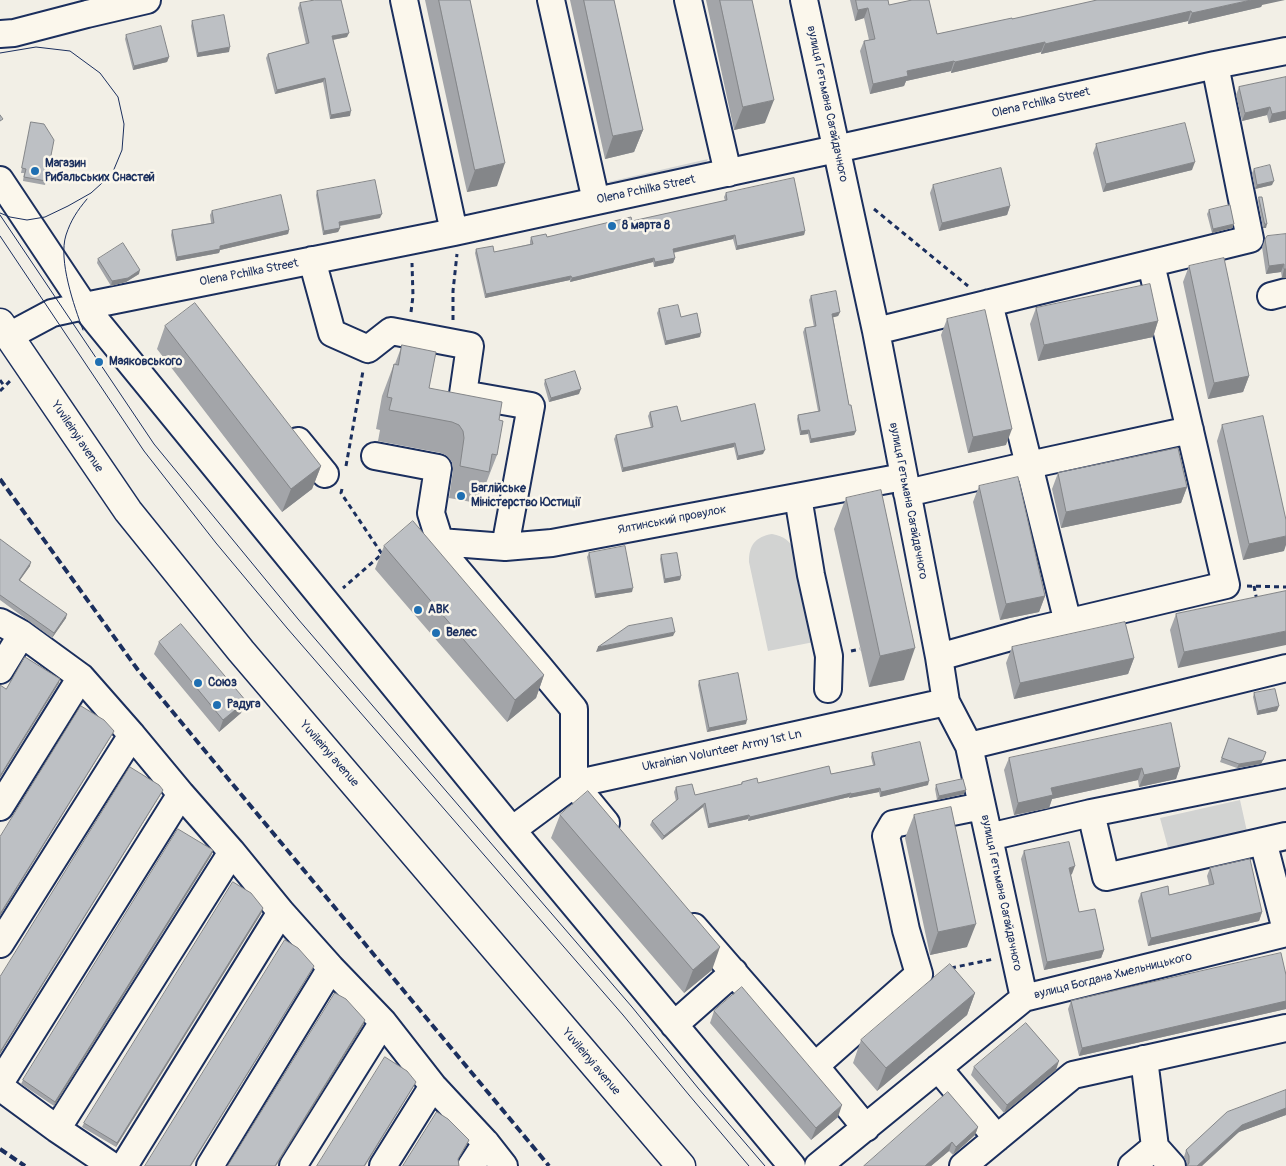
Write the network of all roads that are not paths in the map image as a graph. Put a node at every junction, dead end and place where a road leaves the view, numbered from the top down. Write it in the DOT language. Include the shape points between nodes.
graph roads {
  1 [pos="146,0"];
  2 [pos="404,0"];
  3 [pos="551,0"];
  4 [pos="688,0"];
  5 [pos="804,0"];
  6 [pos="0,34"];
  7 [pos="1286,51"];
  8 [pos="1215,65"];
  9 [pos="836,149"];
  10 [pos="728,173"];
  11 [pos="0,180"];
  12 [pos="596,201"];
  13 [pos="454,232"];
  14 [pos="312,260"];
  15 [pos="1151,264"];
  16 [pos="176,288"];
  17 [pos="989,303"];
  18 [pos="84,306"];
  19 [pos="193,310"];
  20 [pos="4,329"];
  21 [pos="876,330"];
  22 [pos="282,421"];
  23 [pos="1190,430"];
  24 [pos="375,456"];
  25 [pos="1029,464"];
  26 [pos="338,476"];
  27 [pos="905,485"];
  28 [pos="798,497"];
  29 [pos="440,542"];
  30 [pos="505,547"];
  31 [pos="1068,623"];
  32 [pos="11,628"];
  33 [pos="939,657"];
  34 [pos="1286,668"];
  35 [pos="0,670"];
  36 [pos="81,677"];
  37 [pos="828,689"];
  38 [pos="946,702"];
  39 [pos="132,734"];
  40 [pos="969,746"];
  41 [pos="1286,774"];
  42 [pos="574,784"];
  43 [pos="181,794"];
  44 [pos="982,806"];
  45 [pos="0,807"];
  46 [pos="1092,813"];
  47 [pos="512,830"];
  48 [pos="989,837"];
  49 [pos="1274,838"];
  50 [pos="620,839"];
  51 [pos="232,852"];
  52 [pos="676,906"];
  53 [pos="281,912"];
  54 [pos="1286,932"];
  55 [pos="0,944"];
  56 [pos="330,968"];
  57 [pos="734,972"];
  58 [pos="1024,998"];
  59 [pos="382,1022"];
  60 [pos="674,1025"];
  61 [pos="1286,1028"];
  62 [pos="1144,1059"];
  63 [pos="815,1066"];
  64 [pos="938,1068"];
  65 [pos="0,1085"];
  66 [pos="433,1086"];
  67 [pos="866,1128"];
  68 [pos="57,1129"];
  69 [pos="997,1138"];
  70 [pos="486,1143"];
  71 [pos="1154,1147"];
  72 [pos="112,1166"];
  73 [pos="124,1166"];
  74 [pos="210,1166"];
  75 [pos="293,1166"];
  76 [pos="383,1166"];
  77 [pos="471,1166"];
  78 [pos="504,1166"];
  79 [pos="681,1166"];
  80 [pos="792,1166"];
  81 [pos="818,1166"];
  82 [pos="963,1166"];
  83 [pos="1132,1166"];
  84 [pos="1172,1166"];
  1 -- 6 [label="street"];
  2 -- 13 [label="street"];
  3 -- 12 [label="street"];
  4 -- 10 [label="street"];
  5 -- 9 [label="street, вулиця Гетьмана Сагайдачного"];
  7 -- 8 [label="street, Olena Pchilka Street"];
  8 -- 9 [label="street, Olena Pchilka Street"];
  8 -- 15 [label="street" via="1250,239"];
  9 -- 10 [label="street, Olena Pchilka Street"];
  9 -- 21 [label="street, вулиця Гетьмана Сагайдачного"];
  10 -- 12 [label="street, Olena Pchilka Street"];
  11 -- 18 [label="street"];
  12 -- 13 [label="street, Olena Pchilka Street"];
  13 -- 14 [label="street, Olena Pchilka Street"];
  14 -- 16 [label="street, Olena Pchilka Street"];
  14 -- 30 [label="street" via="332,333 368,349 391,331 470,346 463,394 531,406"];
  15 -- 17 [label="street"];
  15 -- 23 [label="street"];
  16 -- 18 [label="street, Olena Pchilka Street"];
  16 -- 19 [label="street"];
  17 -- 21 [label="street"];
  17 -- 25 [label="street"];
  18 -- 20 [label="street, Olena Pchilka Street"];
  18 -- 47 [label="street"];
  20 -- 79 [label="main road, Yuvileinyi avenue" via="128,511 235,644"];
  21 -- 27 [label="street, вулиця Гетьмана Сагайдачного"];
  22 -- 26 [label="street"];
  23 -- 25 [label="street, Ялтинський провулок"];
  23 -- 31 [label="street" via="1226,585"];
  24 -- 29 [label="street" via="438,468 431,513"];
  25 -- 27 [label="street, Ялтинський провулок"];
  25 -- 31 [label="street"];
  27 -- 28 [label="street, Ялтинський провулок"];
  27 -- 33 [label="street, вулиця Гетьмана Сагайдачного"];
  28 -- 30 [label="street, Ялтинський провулок" via="552,543"];
  28 -- 37 [label="street" via="828,656"];
  29 -- 30 [label="street, Ялтинський провулок"];
  29 -- 42 [label="street" via="447,558 574,710"];
  31 -- 33 [label="street"];
  32 -- 35 [label="street"];
  32 -- 36 [label="street"];
  33 -- 38 [label="street, вулиця Гетьмана Сагайдачного"];
  34 -- 40 [label="street"];
  36 -- 39 [label="street"];
  36 -- 45 [label="street"];
  38 -- 40 [label="street, вулиця Гетьмана Сагайдачного"];
  38 -- 42 [label="street, Ukrainian Volunteer Army 1st Ln"];
  39 -- 43 [label="street"];
  39 -- 55 [label="street"];
  40 -- 44 [label="street, вулиця Гетьмана Сагайдачного"];
  41 -- 46 [label="street"];
  42 -- 47 [label="street, Ukrainian Volunteer Army 1st Ln"];
  42 -- 50 [label="street"];
  43 -- 51 [label="street"];
  43 -- 65 [label="street"];
  44 -- 48 [label="street, вулиця Гетьмана Сагайдачного"];
  44 -- 63 [label="street" via="893,824 886,836 919,974"];
  46 -- 48 [label="street"];
  46 -- 49 [label="street" via="1106,877"];
  47 -- 60 [label="street"];
  48 -- 58 [label="street, вулиця Гетьмана Сагайдачного"];
  49 -- 54 [label="street"];
  51 -- 53 [label="street"];
  51 -- 68 [label="street"];
  52 -- 57 [label="street"];
  53 -- 56 [label="street"];
  53 -- 73 [label="street"];
  54 -- 58 [label="street, вулиця Богдана Хмельницького"];
  56 -- 59 [label="street"];
  56 -- 74 [label="street"];
  57 -- 60 [label="street"];
  57 -- 63 [label="street"];
  58 -- 64 [label="street, вулиця Богдана Хмельницького"];
  59 -- 66 [label="street"];
  59 -- 75 [label="street"];
  60 -- 80 [label="street"];
  61 -- 62 [label="street"];
  62 -- 69 [label="street" via="1073,1075"];
  62 -- 71 [label="street"];
  63 -- 67 [label="street"];
  64 -- 67 [label="street, вулиця Богдана Хмельницького"];
  64 -- 69 [label="street"];
  65 -- 68 [label="street"];
  66 -- 70 [label="street"];
  66 -- 76 [label="street"];
  67 -- 81 [label="street, вулиця Богдана Хмельницького"];
  68 -- 72 [label="street"];
  69 -- 82 [label="street"];
  70 -- 77 [label="street"];
  70 -- 78 [label="street"];
  71 -- 83 [label="street"];
  71 -- 84 [label="street"];
}
